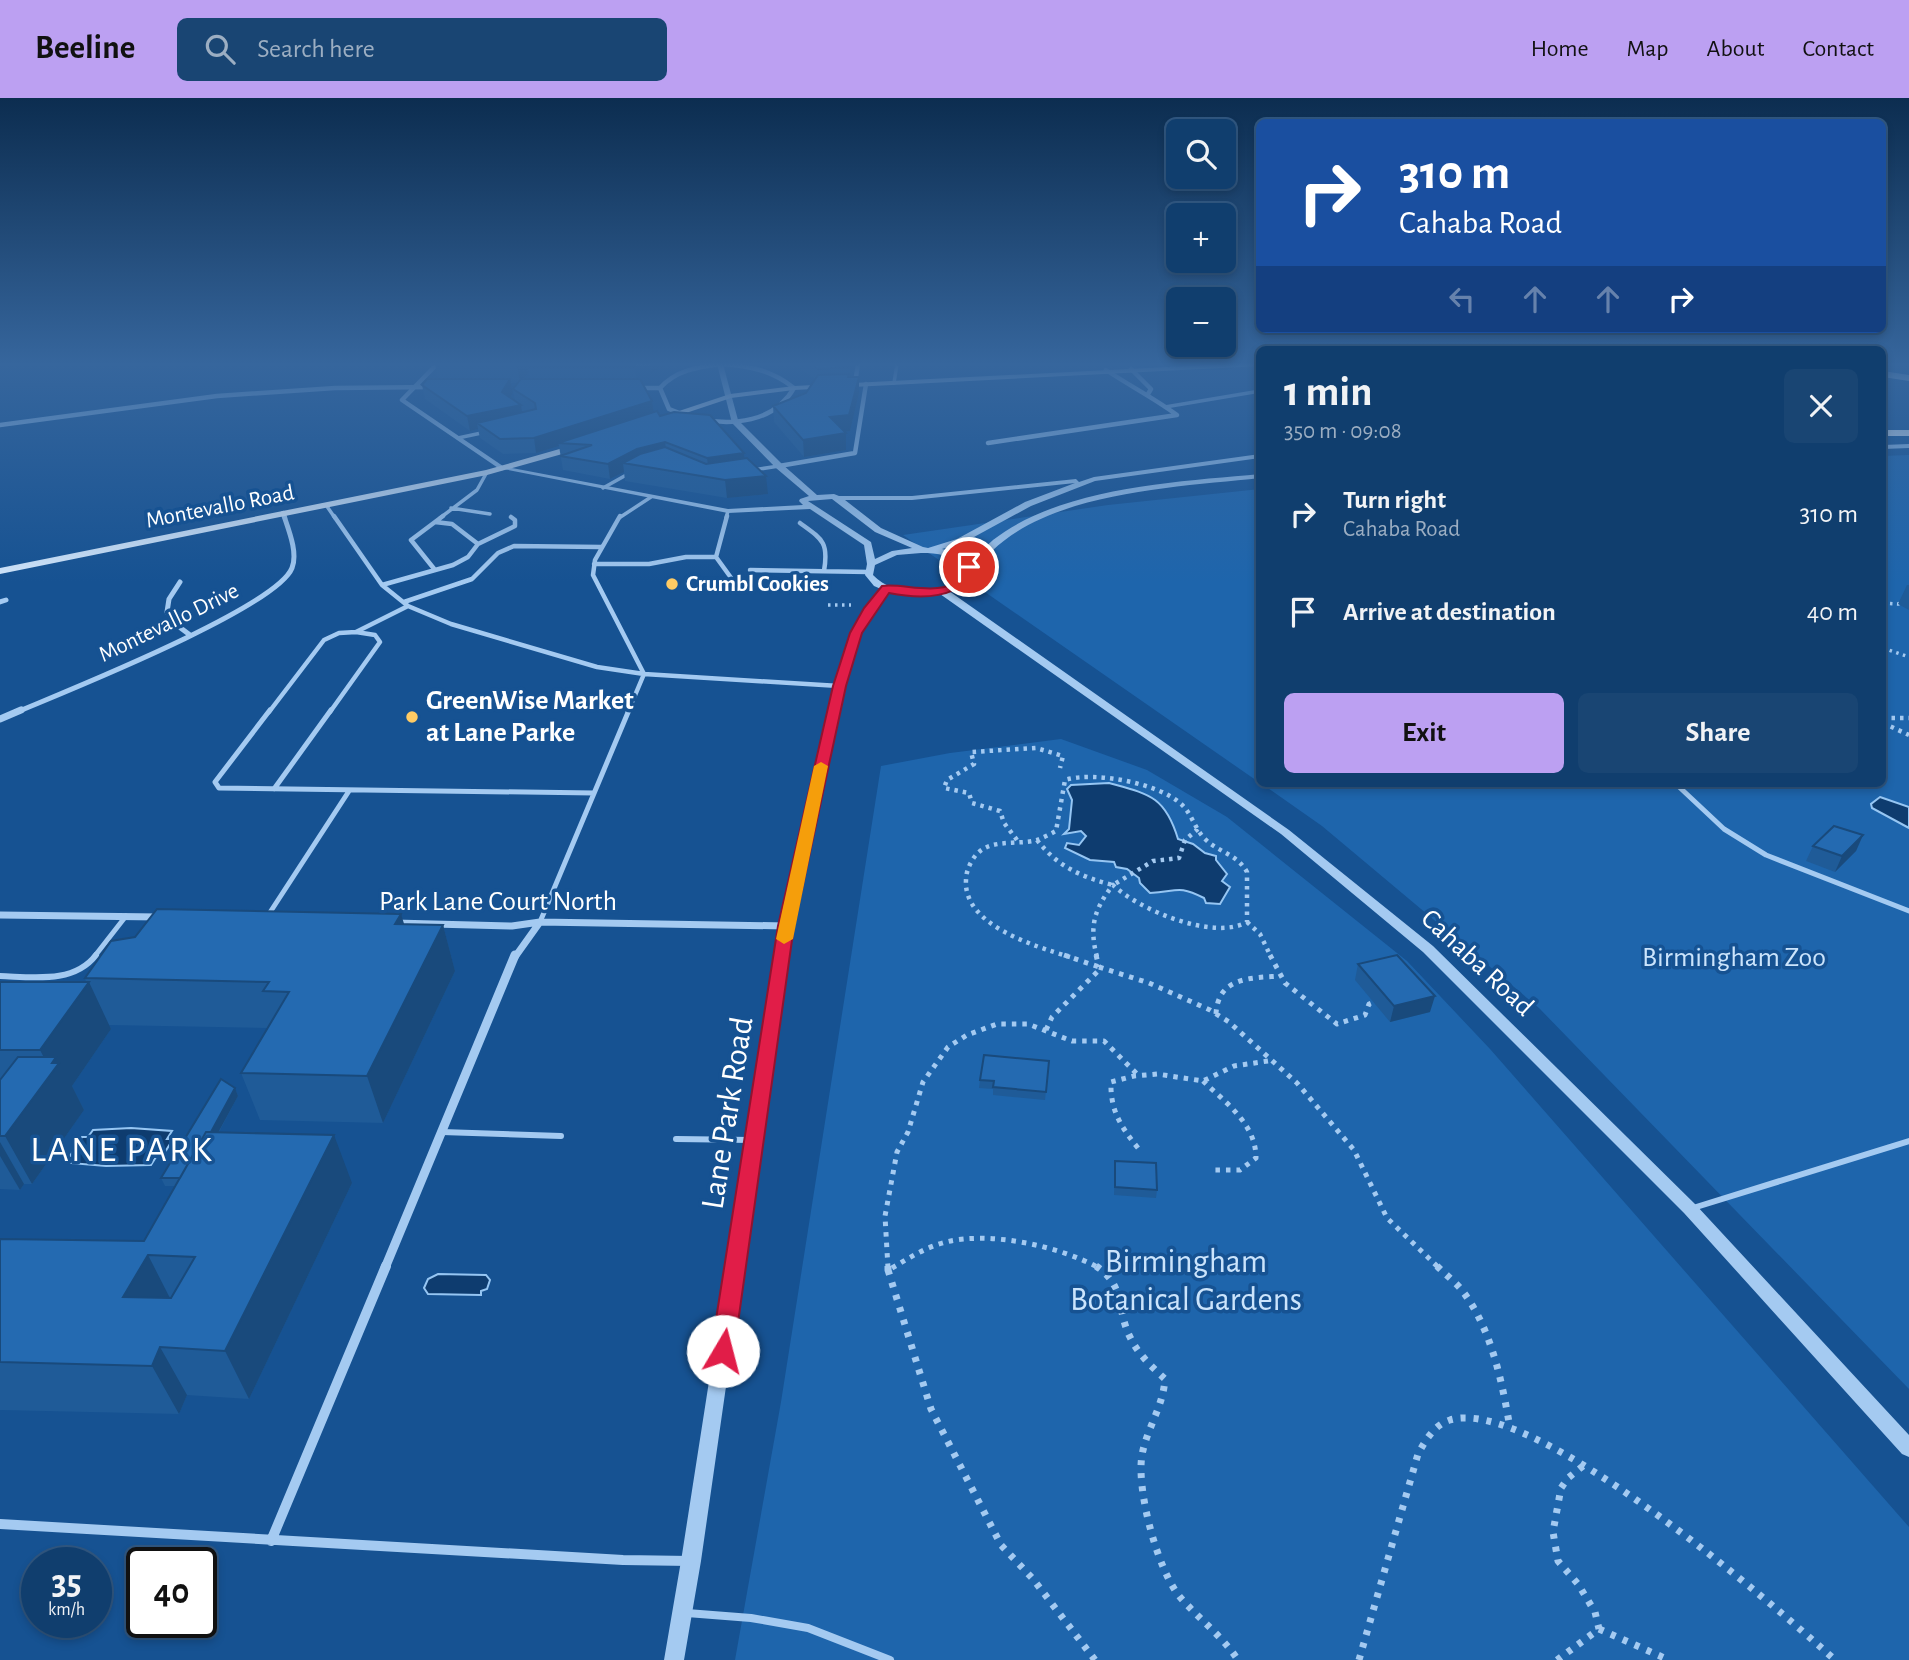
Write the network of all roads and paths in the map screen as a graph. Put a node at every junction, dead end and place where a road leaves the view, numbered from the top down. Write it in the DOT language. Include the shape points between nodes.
graph roads {
  1 [pos="463,437"];
  2 [pos="751,437"];
  3 [pos="858,437"];
  4 [pos="1029,437"];
  5 [pos="458,438"];
  6 [pos="586,443"];
  7 [pos="988,443"];
  8 [pos="1909,446"];
  9 [pos="1886,447"];
  10 [pos="1256,457"];
  11 [pos="779,466"];
  12 [pos="502,468"];
  13 [pos="487,472"];
  14 [pos="741,472"];
  15 [pos="629,474"];
  16 [pos="1256,477"];
  17 [pos="1094,479"];
  18 [pos="603,488"];
  19 [pos="814,496"];
  20 [pos="651,497"];
  21 [pos="839,498"];
  22 [pos="326,505"];
  23 [pos="808,507"];
  24 [pos="451,508"];
  25 [pos="727,511"];
  26 [pos="283,513"];
  27 [pos="490,514"];
  28 [pos="512,517"];
  29 [pos="434,522"];
  30 [pos="800,523"];
  31 [pos="478,544"];
  32 [pos="601,547"];
  33 [pos="925,550"];
  34 [pos="716,556"];
  35 [pos="594,564"];
  36 [pos="870,568"];
  37 [pos="969,568"];
  38 [pos="0,570"];
  39 [pos="435,570"];
  40 [pos="750,570"];
  41 [pos="824,571"];
  42 [pos="180,583"];
  43 [pos="382,585"];
  44 [pos="737,586"];
  45 [pos="886,589"];
  46 [pos="942,591"];
  47 [pos="1909,600"];
  48 [pos="1886,603"];
  49 [pos="406,604"];
  50 [pos="828,605"];
  51 [pos="852,605"];
  52 [pos="356,632"];
  53 [pos="190,635"];
  54 [pos="1886,649"];
  55 [pos="1909,656"];
  56 [pos="644,674"];
  57 [pos="839,686"];
  58 [pos="1909,718"];
  59 [pos="0,719"];
  60 [pos="1886,720"];
  61 [pos="1886,722"];
  62 [pos="1909,735"];
  63 [pos="1060,768"];
  64 [pos="1679,787"];
  65 [pos="274,789"];
  66 [pos="349,791"];
  67 [pos="421,791"];
  68 [pos="594,793"];
  69 [pos="1199,828"];
  70 [pos="1037,840"];
  71 [pos="1017,841"];
  72 [pos="1113,885"];
  73 [pos="1909,911"];
  74 [pos="0,915"];
  75 [pos="125,916"];
  76 [pos="165,917"];
  77 [pos="255,919"];
  78 [pos="265,919"];
  79 [pos="279,920"];
  80 [pos="540,922"];
  81 [pos="1247,922"];
  82 [pos="389,923"];
  83 [pos="786,926"];
  84 [pos="1100,967"];
  85 [pos="0,976"];
  86 [pos="1280,976"];
  87 [pos="1374,1002"];
  88 [pos="1216,1014"];
  89 [pos="1046,1030"];
  90 [pos="1269,1060"];
  91 [pos="1137,1074"];
  92 [pos="1203,1081"];
  93 [pos="442,1132"];
  94 [pos="561,1136"];
  95 [pos="676,1139"];
  96 [pos="754,1140"];
  97 [pos="1909,1141"];
  98 [pos="1138,1147"];
  99 [pos="1214,1170"];
  100 [pos="1690,1209"];
  101 [pos="888,1270"];
  102 [pos="1510,1428"];
  103 [pos="1909,1448"];
  104 [pos="1583,1466"];
  105 [pos="0,1524"];
  106 [pos="271,1541"];
  107 [pos="691,1562"];
  108 [pos="682,1612"];
  109 [pos="1599,1629"];
  110 [pos="674,1660"];
  111 [pos="890,1660"];
  112 [pos="1096,1660"];
  113 [pos="1238,1660"];
  114 [pos="1359,1660"];
  115 [pos="1557,1660"];
  116 [pos="1669,1660"];
  117 [pos="1835,1660"];
  1 -- 5 [label="lane"];
  2 -- 11 [label="street"];
  3 -- 11 [label="street" via="855,453"];
  4 -- 7 [label="street"];
  5 -- 12 [label="street"];
  6 -- 12 [label="main road, Montevallo Road"];
  8 -- 9 [label="street"];
  10 -- 17 [label="street"];
  11 -- 14 [label="lane"];
  11 -- 19 [label="street"];
  12 -- 13 [label="main road, Montevallo Road"];
  12 -- 18 [label="street"];
  13 -- 22 [label="main road, Montevallo Road"];
  13 -- 24 [label="lane" via="477,490"];
  15 -- 18 [label="lane"];
  16 -- 37 [label="street" via="1130,492 1066,507 1002,536"];
  17 -- 21 [label="street" via="912,498"];
  17 -- 33 [label="street" via="1028,504 960,541"];
  18 -- 20 [label="street"];
  19 -- 21 [label="street"];
  19 -- 23 [label="street" via="803,501"];
  20 -- 25 [label="street"];
  20 -- 32 [label="lane" via="620,516"];
  21 -- 33 [label="street" via="878,530"];
  22 -- 26 [label="main road, Montevallo Road"];
  22 -- 43 [label="lane"];
  23 -- 25 [label="street"];
  23 -- 36 [label="street" via="868,544"];
  24 -- 27 [label="lane"];
  24 -- 29 [label="lane"];
  25 -- 34 [label="lane"];
  26 -- 38 [label="main road, Montevallo Road"];
  26 -- 53 [label="street, Montevallo Drive" via="293,564 289,574 246,607"];
  28 -- 31 [label="lane" via="515,526"];
  29 -- 31 [label="lane" via="452,524"];
  29 -- 39 [label="lane" via="411,540"];
  30 -- 41 [label="lane" via="826,542"];
  31 -- 39 [label="lane" via="468,557"];
  32 -- 35 [label="lane"];
  32 -- 49 [label="lane" via="501,549 471,579"];
  33 -- 36 [label="street" via="895,552"];
  33 -- 37 [label="street" via="960,558"];
  34 -- 35 [label="lane" via="649,564"];
  34 -- 44 [label="lane"];
  35 -- 56 [label="lane" via="593,575"];
  36 -- 41 [label="lane"];
  36 -- 45 [label="street" via="872,580"];
  37 -- 46 [label="street" via="963,582"];
  39 -- 43 [label="lane"];
  40 -- 41 [label="lane"];
  42 -- 53 [label="street" via="166,607 170,620"];
  43 -- 49 [label="lane"];
  45 -- 46 [label="street"];
  45 -- 57 [label="street, Lane Park Road" via="856,633"];
  46 -- 100 [label="street, Cahaba Road" via="1285,832 1418,940"];
  47 -- 48 [label="path"];
  49 -- 52 [label="lane"];
  49 -- 56 [label="lane" via="450,624 597,667"];
  50 -- 51 [label="path"];
  52 -- 65 [label="lane" via="375,635 380,642"];
  52 -- 65 [label="lane" via="324,640 215,782 219,788"];
  53 -- 59 [label="street, Montevallo Drive"];
  54 -- 55 [label="path"];
  56 -- 57 [label="lane"];
  56 -- 68 [label="lane"];
  57 -- 83 [label="street, Lane Park Road"];
  58 -- 60 [label="path"];
  61 -- 62 [label="path"];
  63 -- 71 [label="path" via="1063,756 1036,748 971,752 974,764 947,780 944,788 968,793 972,803 1000,811"];
  64 -- 73 [label="lane" via="1724,828 1766,855"];
  65 -- 66 [label="lane"];
  66 -- 67 [label="lane"];
  66 -- 78 [label="lane"];
  67 -- 68 [label="lane"];
  68 -- 80 [label="lane"];
  69 -- 70 [label="path" via="1163,791 1082,774 1065,780 1056,831"];
  69 -- 72 [label="path" via="1185,841 1179,858 1153,861"];
  69 -- 81 [label="path" via="1208,841 1244,864"];
  70 -- 72 [label="path" via="1065,869"];
  70 -- 84 [label="path" via="979,852 966,871 969,903 984,920 998,927 1041,948"];
  72 -- 81 [label="path" via="1122,896 1168,917 1235,929"];
  72 -- 84 [label="path" via="1098,904 1090,928"];
  74 -- 75 [label="street"];
  75 -- 76 [label="street"];
  75 -- 85 [label="lane" via="86,968 52,978"];
  77 -- 78 [label="street"];
  78 -- 79 [label="street"];
  80 -- 82 [label="street, Park Lane Court North" via="512,926"];
  80 -- 83 [label="street, Park Lane Court North"];
  80 -- 93 [label="street" via="519,949"];
  81 -- 86 [label="path" via="1266,940"];
  83 -- 96 [label="street, Lane Park Road"];
  84 -- 88 [label="path" via="1149,983"];
  84 -- 89 [label="path" via="1052,1017"];
  86 -- 87 [label="path" via="1336,1024 1365,1015"];
  86 -- 88 [label="path" via="1228,986 1217,999"];
  88 -- 90 [label="path"];
  89 -- 91 [label="path" via="1072,1041 1104,1041"];
  89 -- 101 [label="path" via="1028,1024 997,1024 948,1047 933,1066 897,1152 886,1216"];
  90 -- 92 [label="path" via="1245,1062 1214,1072"];
  90 -- 102 [label="path" via="1297,1083 1354,1150 1387,1217 1461,1289 1493,1354"];
  91 -- 92 [label="path" via="1174,1074"];
  91 -- 98 [label="path" via="1111,1082 1110,1107"];
  92 -- 99 [label="path" via="1245,1124 1254,1136 1256,1150 1256,1158 1240,1170"];
  93 -- 94 [label="lane"];
  93 -- 106 [label="street"];
  95 -- 96 [label="lane"];
  96 -- 107 [label="street, Lane Park Road"];
  97 -- 100 [label="lane"];
  100 -- 103 [label="street, Cahaba Road"];
  101 -- 112 [label="path" via="931,1409 1001,1545 1033,1578"];
  101 -- 113 [label="path" via="934,1246 975,1237 1049,1249 1092,1264 1111,1277 1128,1334 1165,1379 1165,1396 1154,1428 1143,1441 1141,1465 1153,1541 1179,1595 1224,1638"];
  102 -- 104 [label="path"];
  102 -- 114 [label="path" via="1480,1417 1452,1418 1429,1432 1415,1461"];
  104 -- 109 [label="path" via="1561,1488 1553,1532 1558,1561 1595,1612"];
  104 -- 117 [label="path" via="1647,1506 1767,1598"];
  105 -- 106 [label="street"];
  106 -- 107 [label="street"];
  107 -- 108 [label="street, Lane Park Road"];
  108 -- 110 [label="street, Lane Park Road"];
  108 -- 111 [label="lane" via="808,1628"];
  109 -- 115 [label="path"];
  109 -- 116 [label="path"];
}
